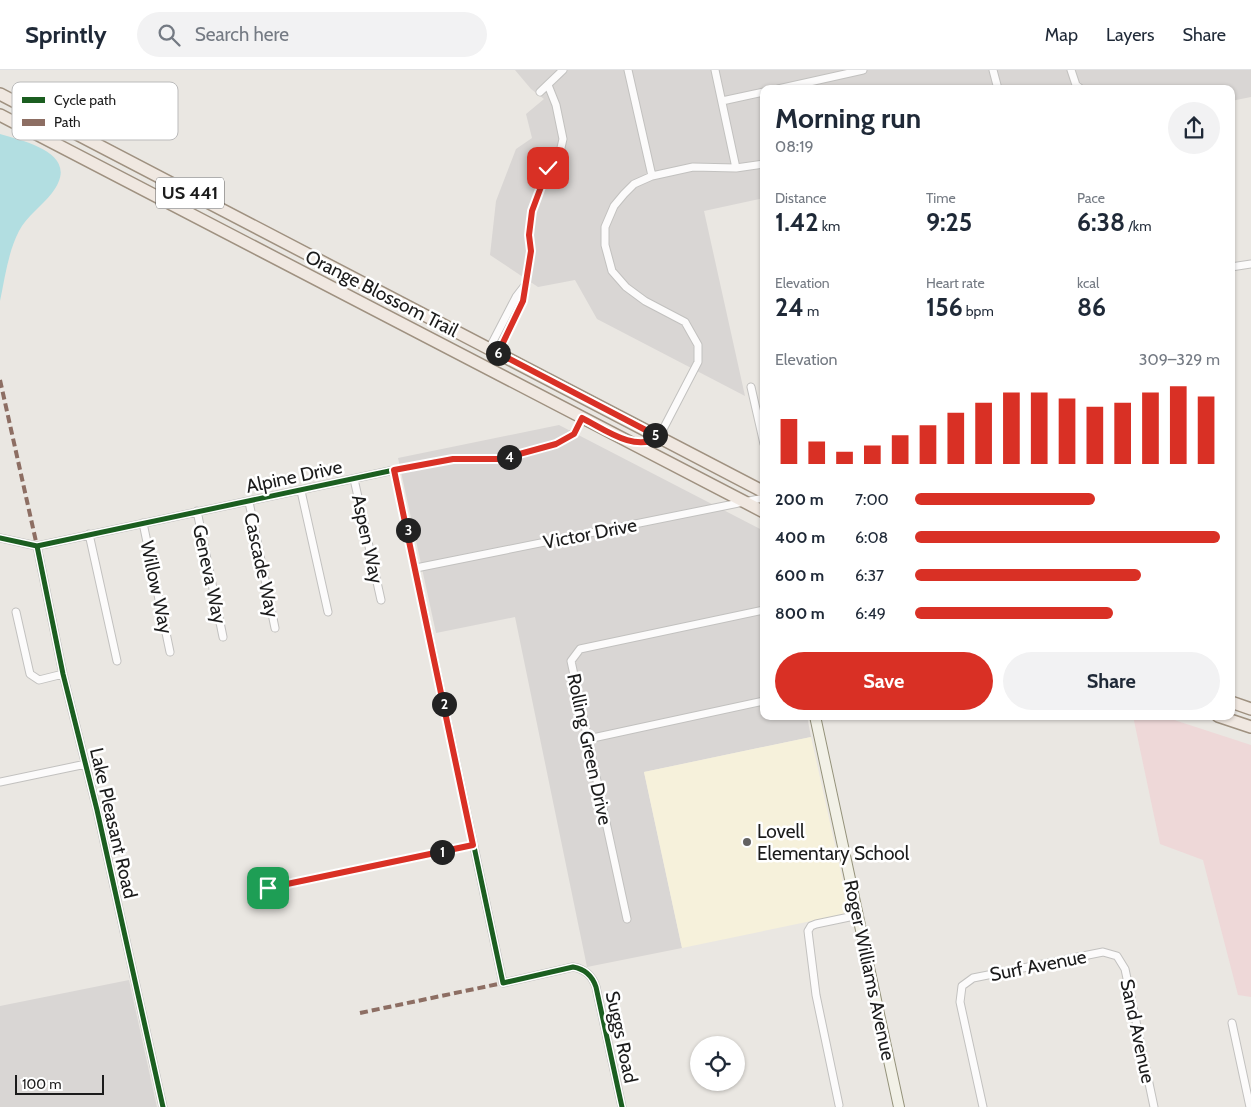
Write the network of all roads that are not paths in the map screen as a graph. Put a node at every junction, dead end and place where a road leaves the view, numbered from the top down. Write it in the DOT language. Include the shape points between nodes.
graph roads {
  1 [pos="563,70"];
  2 [pos="628,70"];
  3 [pos="715,70"];
  4 [pos="863,70"];
  5 [pos="993,70"];
  6 [pos="1071,70"];
  7 [pos="796,85"];
  8 [pos="997,85"];
  9 [pos="1076,85"];
  10 [pos="548,86"];
  11 [pos="540,92"];
  12 [pos="760,93"];
  13 [pos="0,94"];
  14 [pos="12,100"];
  15 [pos="722,101"];
  16 [pos="0,115"];
  17 [pos="12,121"];
  18 [pos="48,140"];
  19 [pos="88,140"];
  20 [pos="760,165"];
  21 [pos="736,168"];
  22 [pos="652,176"];
  23 [pos="1251,264"];
  24 [pos="1235,266"];
  25 [pos="356,280"];
  26 [pos="348,295"];
  27 [pos="493,351"];
  28 [pos="751,387"];
  29 [pos="582,418"];
  30 [pos="760,426"];
  31 [pos="659,437"];
  32 [pos="628,441"];
  33 [pos="394,470"];
  34 [pos="354,479"];
  35 [pos="760,490"];
  36 [pos="301,491"];
  37 [pos="760,499"];
  38 [pos="744,501"];
  39 [pos="249,502"];
  40 [pos="760,510"];
  41 [pos="197,511"];
  42 [pos="143,523"];
  43 [pos="89,534"];
  44 [pos="0,537"];
  45 [pos="37,546"];
  46 [pos="416,568"];
  47 [pos="381,600"];
  48 [pos="760,611"];
  49 [pos="16,612"];
  50 [pos="328,612"];
  51 [pos="276,628"];
  52 [pos="223,637"];
  53 [pos="170,652"];
  54 [pos="117,661"];
  55 [pos="63,674"];
  56 [pos="760,702"];
  57 [pos="1235,703"];
  58 [pos="1251,709"];
  59 [pos="816,720"];
  60 [pos="1230,720"];
  61 [pos="1251,727"];
  62 [pos="588,739"];
  63 [pos="86,764"];
  64 [pos="0,782"];
  65 [pos="473,845"];
  66 [pos="268,888"];
  67 [pos="859,916"];
  68 [pos="627,918"];
  69 [pos="1117,956"];
  70 [pos="1232,1023"];
  71 [pos="839,1104"];
  72 [pos="163,1107"];
  73 [pos="622,1107"];
  74 [pos="899,1107"];
  75 [pos="983,1107"];
  76 [pos="1154,1107"];
  77 [pos="1250,1107"];
  1 -- 10 [label="street"];
  2 -- 22 [label="street"];
  3 -- 15 [label="street"];
  4 -- 7 [label="street"];
  5 -- 8 [label="street"];
  6 -- 9 [label="street"];
  10 -- 11 [label="street"];
  10 -- 27 [label="street" via="556,104 563,139 532,211 528,282 523,301"];
  12 -- 15 [label="street"];
  13 -- 14 [label="main road, Orange Blossom Trail / US 441"];
  15 -- 21 [label="street"];
  16 -- 17 [label="main road, Orange Blossom Trail / US 441"];
  18 -- 26 [label="main road, Orange Blossom Trail / US 441"];
  19 -- 25 [label="main road, Orange Blossom Trail / US 441"];
  20 -- 21 [label="street"];
  21 -- 22 [label="street" via="694,167"];
  22 -- 31 [label="street" via="634,184 614,206 605,226 605,245 612,270 626,287 685,322 697,339 698,362"];
  23 -- 24 [label="street"];
  25 -- 26 [label="main road"];
  25 -- 27 [label="main road, Orange Blossom Trail / US 441"];
  26 -- 29 [label="main road, Orange Blossom Trail / US 441"];
  27 -- 31 [label="main road, Orange Blossom Trail / US 441"];
  28 -- 30 [label="street"];
  29 -- 32 [label="main road, Orange Blossom Trail / US 441"];
  29 -- 33 [label="street, Alpine Drive" via="574,434 556,444 501,459 453,459"];
  31 -- 32 [label="main road" via="650,442"];
  31 -- 35 [label="main road, Orange Blossom Trail / US 441"];
  32 -- 38 [label="main road, Orange Blossom Trail / US 441"];
  33 -- 34 [label="street, Alpine Drive"];
  33 -- 46 [label="street"];
  34 -- 36 [label="street, Alpine Drive"];
  34 -- 47 [label="street, Aspen Way"];
  36 -- 39 [label="street, Alpine Drive"];
  36 -- 50 [label="street"];
  37 -- 38 [label="street, Victor Drive"];
  38 -- 40 [label="main road, Orange Blossom Trail / US 441"];
  38 -- 46 [label="street, Victor Drive"];
  39 -- 41 [label="street, Alpine Drive"];
  39 -- 51 [label="street, Cascade Way"];
  41 -- 42 [label="street, Alpine Drive"];
  41 -- 52 [label="street, Geneva Way"];
  42 -- 43 [label="street, Alpine Drive"];
  42 -- 53 [label="street, Willow Way"];
  43 -- 45 [label="street, Alpine Drive"];
  43 -- 54 [label="street"];
  44 -- 45 [label="street, Alpine Drive"];
  45 -- 55 [label="street, Lake Pleasant Road"];
  46 -- 65 [label="street"];
  48 -- 62 [label="street, Rolling Green Drive" via="580,648 571,661"];
  49 -- 55 [label="street" via="30,674 39,680"];
  55 -- 63 [label="street, Lake Pleasant Road"];
  56 -- 62 [label="street"];
  57 -- 58 [label="main road"];
  59 -- 67 [label="street, Roger Williams Avenue"];
  60 -- 61 [label="main road"];
  62 -- 68 [label="street, Rolling Green Drive"];
  63 -- 64 [label="street"];
  63 -- 72 [label="street, Lake Pleasant Road"];
  65 -- 66 [label="street"];
  65 -- 73 [label="street, Suggs Road" via="503,983 573,967 588,973 596,987"];
  67 -- 71 [label="street" via="816,924 808,931 816,995"];
  67 -- 74 [label="street, Roger Williams Avenue"];
  69 -- 75 [label="street, Surf Avenue" via="1102,952 973,978 962,986 960,1002"];
  69 -- 76 [label="street, Sand Avenue" via="1125,969"];
  70 -- 77 [label="street"];
}
